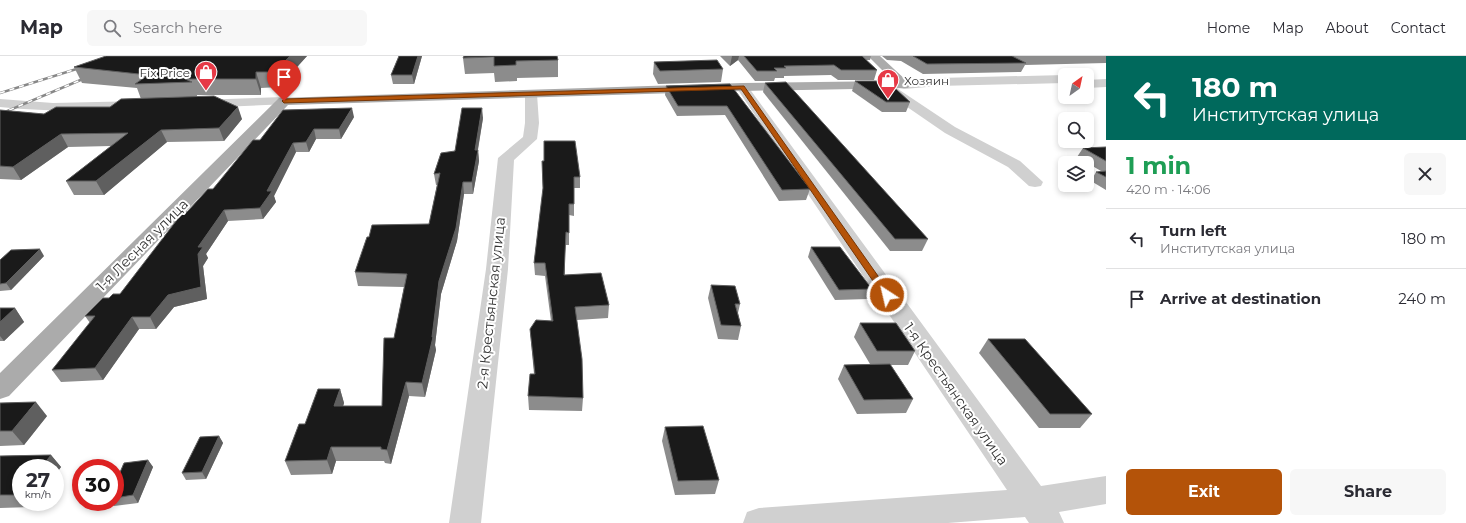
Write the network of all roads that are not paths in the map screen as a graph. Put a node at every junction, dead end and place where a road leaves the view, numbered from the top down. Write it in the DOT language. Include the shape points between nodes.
graph roads {
  1 [pos="874,56"];
  2 [pos="1106,78"];
  3 [pos="1058,79"];
  4 [pos="1094,79"];
  5 [pos="1106,83"];
  6 [pos="1058,84"];
  7 [pos="1094,84"];
  8 [pos="884,85"];
  9 [pos="904,85"];
  10 [pos="742,87"];
  11 [pos="531,94"];
  12 [pos="284,101"];
  13 [pos="0,103"];
  14 [pos="185,104"];
  15 [pos="154,105"];
  16 [pos="1035,182"];
  17 [pos="0,389"];
  18 [pos="1106,490"];
  19 [pos="1040,513"];
  20 [pos="465,523"];
  21 [pos="759,523"];
  1 -- 9 [label="main road"];
  2 -- 4 [label="street"];
  3 -- 9 [label="street"];
  5 -- 7 [label="street"];
  6 -- 9 [label="street" via="946,87"];
  8 -- 9 [label="main road"];
  8 -- 10 [label="main road"];
  8 -- 16 [label="street" via="950,130 1014,164"];
  10 -- 11 [label="main road"];
  10 -- 19 [label="street, 1-я Крестьянская улица"];
  11 -- 12 [label="main road"];
  11 -- 20 [label="street, 2-я Крестьянская улица" via="530,139 506,158 497,268"];
  12 -- 14 [label="street"];
  12 -- 17 [label="main road, 1-я Лесная улица"];
  13 -- 15 [label="street" via="89,107"];
  18 -- 19 [label="street"];
  19 -- 21 [label="street"];
}
